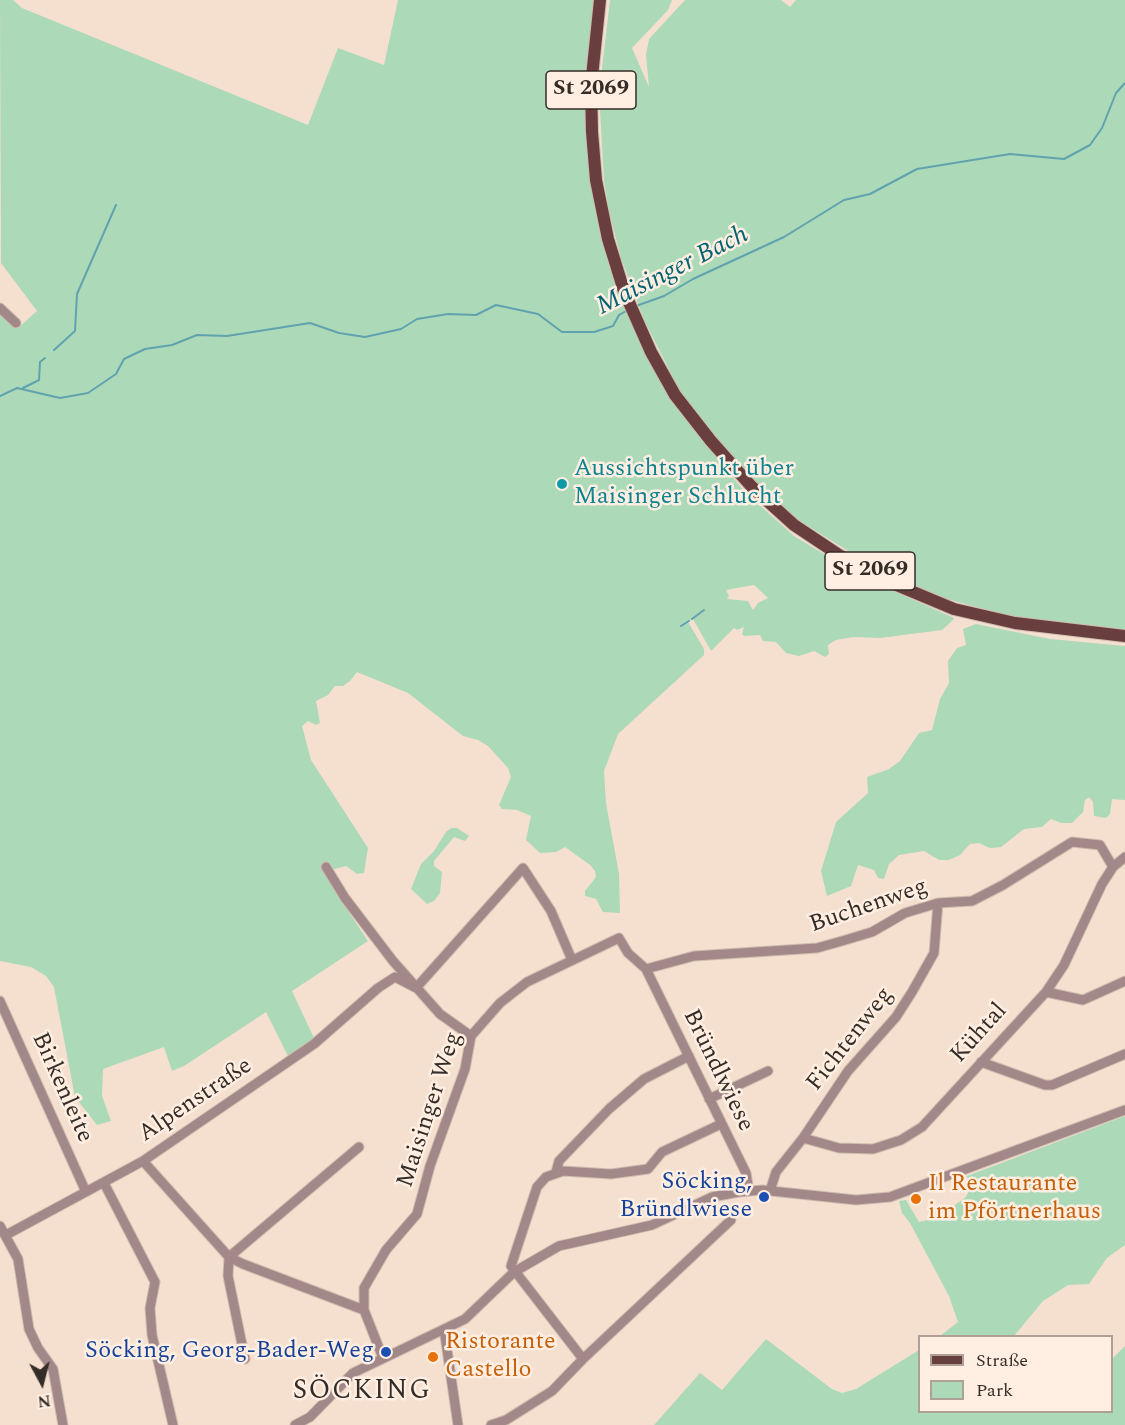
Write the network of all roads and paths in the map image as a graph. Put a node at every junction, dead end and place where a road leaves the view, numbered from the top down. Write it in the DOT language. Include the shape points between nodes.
graph roads {
  1 [pos="600,0"];
  2 [pos="0,308"];
  3 [pos="16,323"];
  4 [pos="1125,636"];
  5 [pos="1125,857"];
  6 [pos="327,867"];
  7 [pos="1113,867"];
  8 [pos="938,903"];
  9 [pos="572,960"];
  10 [pos="646,969"];
  11 [pos="1125,981"];
  12 [pos="416,988"];
  13 [pos="1046,992"];
  14 [pos="0,1001"];
  15 [pos="471,1036"];
  16 [pos="1125,1054"];
  17 [pos="689,1056"];
  18 [pos="981,1062"];
  19 [pos="768,1071"];
  20 [pos="709,1099"];
  21 [pos="1125,1110"];
  22 [pos="721,1124"];
  23 [pos="804,1138"];
  24 [pos="359,1147"];
  25 [pos="143,1161"];
  26 [pos="556,1172"];
  27 [pos="104,1183"];
  28 [pos="749,1191"];
  29 [pos="770,1191"];
  30 [pos="86,1192"];
  31 [pos="731,1220"];
  32 [pos="3,1231"];
  33 [pos="229,1257"];
  34 [pos="514,1272"];
  35 [pos="364,1310"];
  36 [pos="444,1329"];
  37 [pos="383,1358"];
  38 [pos="245,1359"];
  39 [pos="583,1359"];
  40 [pos="63,1425"];
  41 [pos="173,1425"];
  42 [pos="295,1425"];
  43 [pos="458,1425"];
  44 [pos="491,1425"];
  1 -- 4 [label="main road, St 2069" via="591,86 596,180 608,239 624,291 651,352 675,395 711,441 745,480 794,525 894,584 954,609 1004,621"];
  2 -- 3 [label="street"];
  5 -- 7 [label="street, Kühtal"];
  6 -- 12 [label="street" via="345,898"];
  7 -- 8 [label="street, Buchenweg" via="1100,844 1072,842 972,901"];
  7 -- 13 [label="street, Kühtal"];
  8 -- 10 [label="street, Buchenweg" via="905,913 872,932 817,948 694,956"];
  8 -- 23 [label="street, Fichtenweg" via="933,952 912,992 896,1017 848,1071"];
  9 -- 10 [label="street, Maisinger Weg" via="619,938 628,953"];
  9 -- 12 [label="street" via="551,911 523,868"];
  9 -- 15 [label="street, Maisinger Weg" via="518,989"];
  10 -- 17 [label="street, Bründlwiese"];
  11 -- 13 [label="street" via="1083,1000"];
  12 -- 15 [label="street" via="440,1014"];
  12 -- 25 [label="street, Alpenstraße" via="395,977 314,1044"];
  13 -- 18 [label="street, Kühtal"];
  14 -- 30 [label="street, Birkenleite"];
  15 -- 35 [label="street, Maisinger Weg" via="465,1069 417,1214 369,1276 364,1288"];
  16 -- 18 [label="street" via="1052,1085"];
  17 -- 20 [label="street, Bründlwiese"];
  17 -- 26 [label="street" via="644,1079 559,1161"];
  18 -- 23 [label="street, Kühtal" via="922,1127 887,1147 852,1150"];
  19 -- 20 [label="street"];
  20 -- 22 [label="street, Bründlwiese"];
  21 -- 29 [label="street" via="890,1197 856,1200"];
  22 -- 26 [label="street" via="662,1152 648,1169 611,1174"];
  22 -- 28 [label="street, Bründlwiese" via="746,1173"];
  23 -- 29 [label="street, Fichtenweg" via="776,1172"];
  24 -- 33 [label="street"];
  25 -- 27 [label="street, Alpenstraße"];
  25 -- 33 [label="street"];
  26 -- 34 [label="street" via="537,1187 510,1262"];
  27 -- 30 [label="street, Alpenstraße"];
  27 -- 41 [label="street" via="156,1282 150,1308 152,1335"];
  28 -- 29 [label="street"];
  28 -- 34 [label="street" via="712,1197 652,1225 559,1246"];
  30 -- 32 [label="street, Alpenstraße"];
  31 -- 39 [label="street"];
  32 -- 40 [label="street" via="18,1259 29,1329 53,1369"];
  33 -- 35 [label="street"];
  33 -- 38 [label="street" via="228,1276"];
  34 -- 36 [label="street" via="465,1319"];
  34 -- 39 [label="street"];
  35 -- 37 [label="street, Maisinger Weg"];
  36 -- 37 [label="street"];
  36 -- 43 [label="street"];
  37 -- 42 [label="street" via="343,1381 310,1417"];
  39 -- 44 [label="street" via="552,1391"];
}
